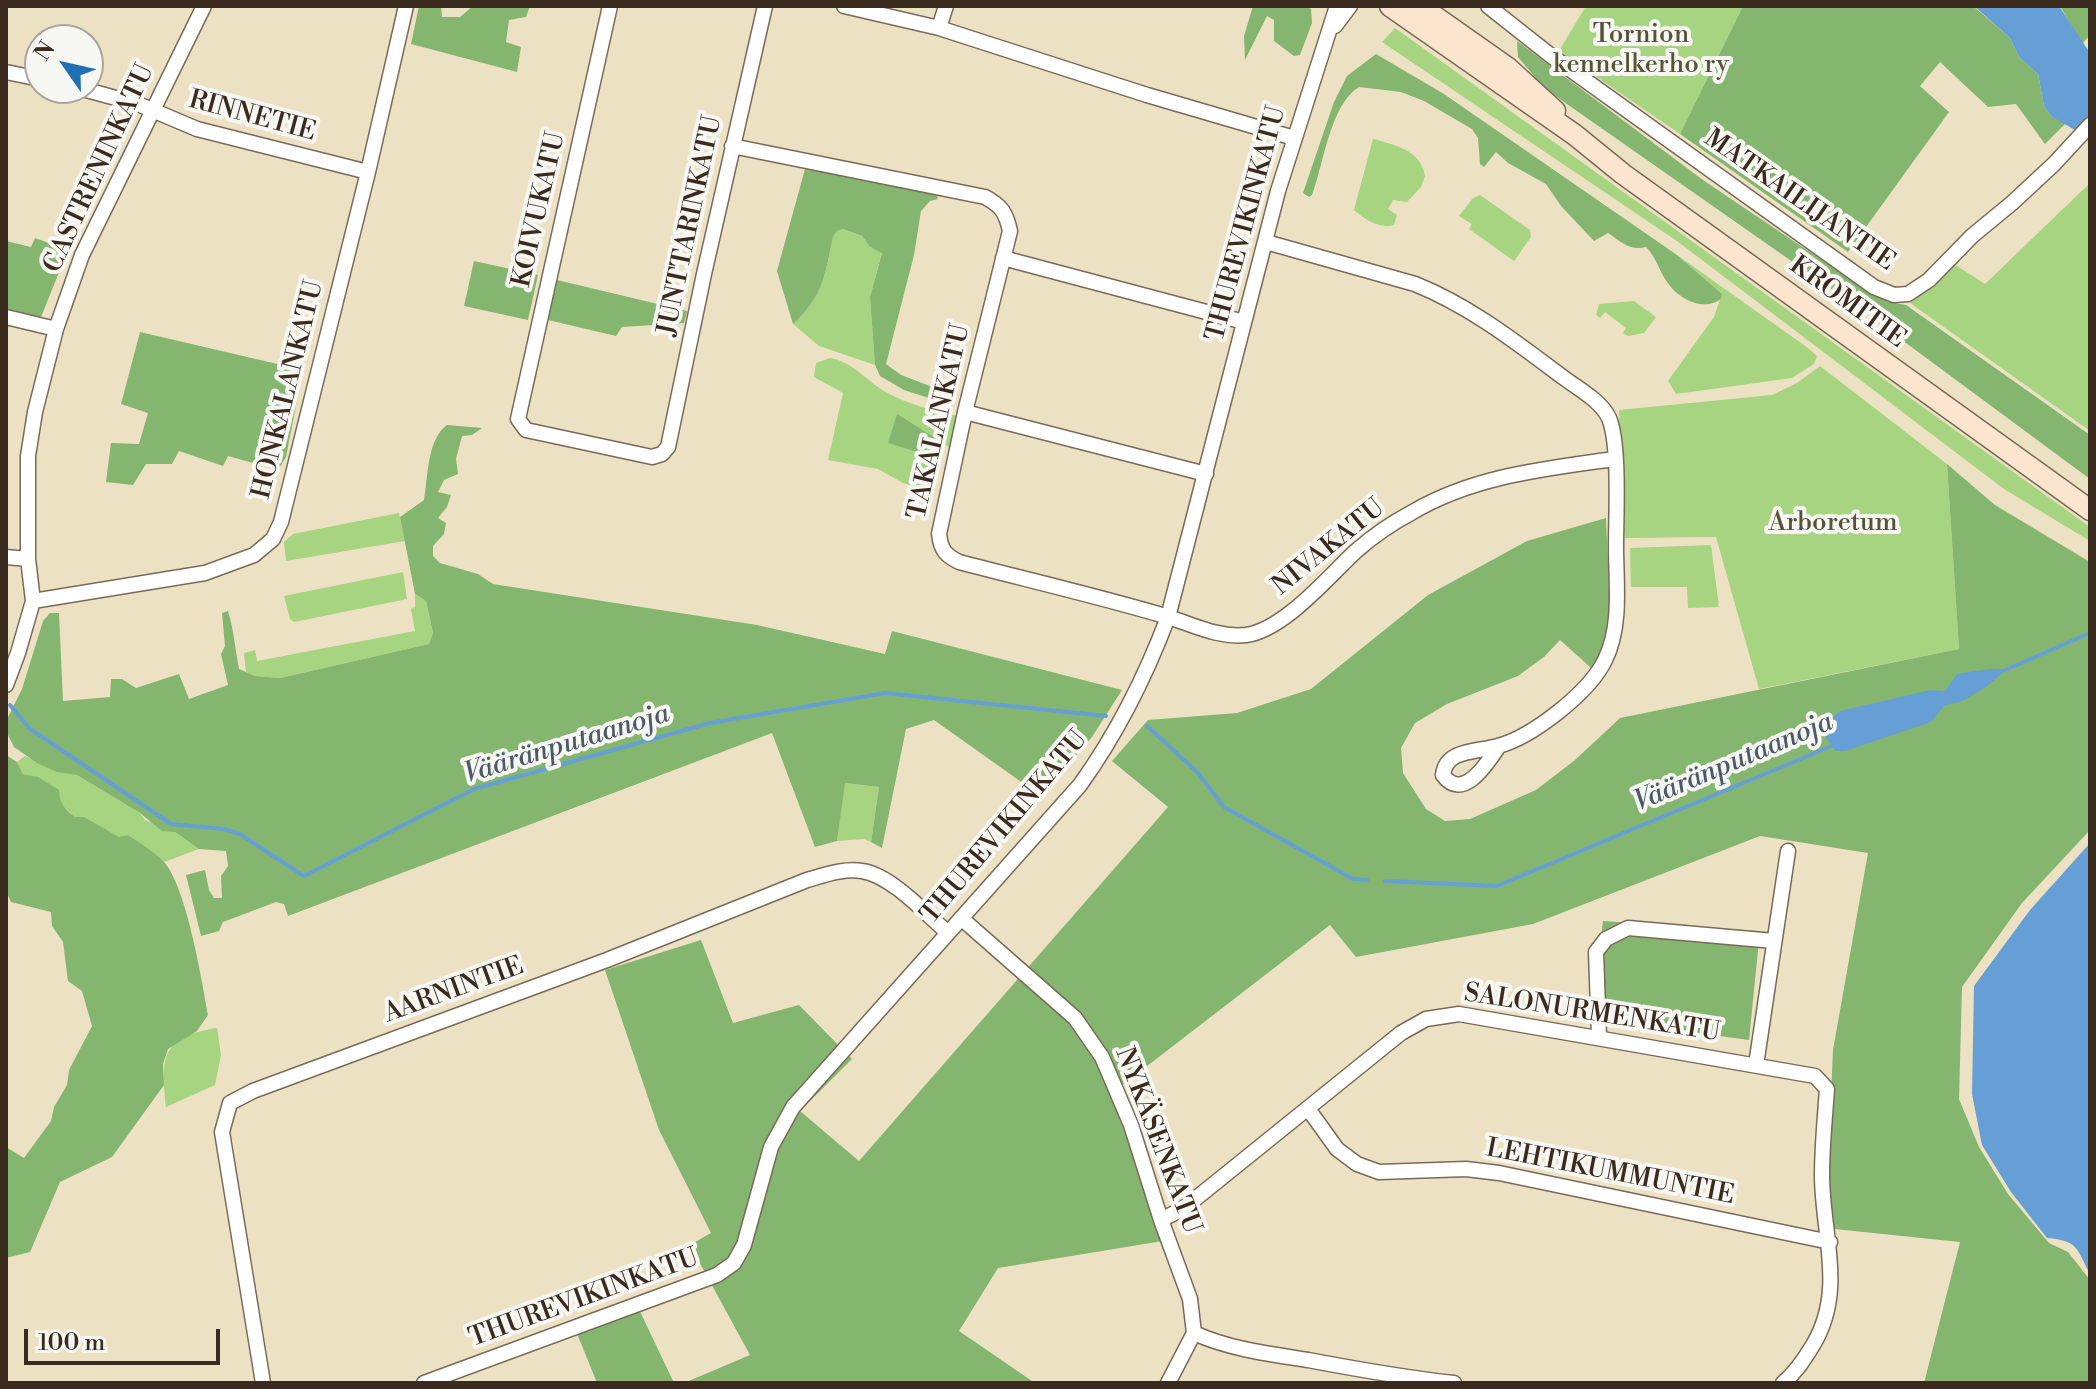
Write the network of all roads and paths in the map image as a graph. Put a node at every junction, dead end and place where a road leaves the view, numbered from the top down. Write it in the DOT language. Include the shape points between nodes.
graph roads {
  1 [pos="204,6"];
  2 [pos="406,6"];
  3 [pos="610,6"];
  4 [pos="765,6"];
  5 [pos="844,6"];
  6 [pos="946,6"];
  7 [pos="1337,6"];
  8 [pos="1350,6"];
  9 [pos="1390,6"];
  10 [pos="1420,6"];
  11 [pos="1488,6"];
  12 [pos="939,28"];
  13 [pos="1319,58"];
  14 [pos="104,96"];
  15 [pos="153,111"];
  16 [pos="2090,125"];
  17 [pos="1575,135"];
  18 [pos="1294,138"];
  19 [pos="732,146"];
  20 [pos="368,172"];
  21 [pos="1266,242"];
  22 [pos="1003,258"];
  23 [pos="6,317"];
  24 [pos="1244,322"];
  25 [pos="56,329"];
  26 [pos="965,412"];
  27 [pos="662,454"];
  28 [pos="1614,459"];
  29 [pos="1206,474"];
  30 [pos="2090,510"];
  31 [pos="6,557"];
  32 [pos="28,559"];
  33 [pos="33,601"];
  34 [pos="1168,617"];
  35 [pos="6,685"];
  36 [pos="1499,746"];
  37 [pos="1788,851"];
  38 [pos="961,918"];
  39 [pos="948,933"];
  40 [pos="1774,941"];
  41 [pos="1599,1037"];
  42 [pos="1756,1065"];
  43 [pos="1309,1110"];
  44 [pos="1161,1220"];
  45 [pos="1830,1242"];
  46 [pos="1194,1333"];
  47 [pos="263,1383"];
  48 [pos="424,1383"];
  49 [pos="1168,1383"];
  50 [pos="1454,1383"];
  51 [pos="1783,1383"];
  1 -- 15 [label="street, CASTRENINKATU"];
  2 -- 20 [label="street, HONKALANKATU"];
  3 -- 27 [label="street, KOIVUKATU" via="518,419 526,430 652,457"];
  4 -- 19 [label="street, JUNTTARINKATU"];
  5 -- 12 [label="street"];
  6 -- 12 [label="street"];
  7 -- 13 [label="street, THUREVIKINKATU"];
  8 -- 13 [label="street, THUREVIKINKATU"];
  9 -- 17 [label="main road, KROMITIE"];
  10 -- 17 [label="main road, KROMITIE" via="1508,68"];
  11 -- 16 [label="street, MATKAILIJANTIE" via="1874,287 1894,295 1908,294 1929,280"];
  12 -- 18 [label="street"];
  13 -- 18 [label="street, THUREVIKINKATU"];
  14 -- 15 [label="street, RINNETIE"];
  15 -- 20 [label="street, RINNETIE" via="197,129"];
  15 -- 25 [label="street, CASTRENINKATU" via="82,255"];
  17 -- 30 [label="main road, KROMITIE"];
  18 -- 21 [label="street, THUREVIKINKATU"];
  19 -- 22 [label="street, TAKALANKATU" via="985,197 1007,214 1010,231"];
  19 -- 27 [label="street, JUNTTARINKATU" via="668,447"];
  20 -- 33 [label="street, HONKALANKATU" via="273,539 254,555 205,573"];
  21 -- 24 [label="street, THUREVIKINKATU"];
  21 -- 28 [label="street" via="1415,284 1497,328 1600,406 1613,431"];
  22 -- 24 [label="street"];
  22 -- 26 [label="street, TAKALANKATU"];
  23 -- 25 [label="street"];
  24 -- 29 [label="street, THUREVIKINKATU"];
  25 -- 32 [label="street, CASTRENINKATU" via="30,434"];
  26 -- 29 [label="street"];
  26 -- 34 [label="street, TAKALANKATU" via="939,534 947,556"];
  28 -- 34 [label="street, NIVAKATU" via="1462,487 1359,549 1307,598 1251,634 1229,636"];
  28 -- 36 [label="street" via="1617,597 1605,660 1570,702"];
  29 -- 34 [label="street, THUREVIKINKATU"];
  31 -- 32 [label="street"];
  32 -- 33 [label="street, CASTRENINKATU"];
  33 -- 35 [label="street, CASTRENINKATU"];
  34 -- 38 [label="street, THUREVIKINKATU" via="1151,663 1106,749"];
  37 -- 40 [label="street"];
  38 -- 39 [label="street, THUREVIKINKATU"];
  38 -- 44 [label="street, NYKÄSENKATU" via="1075,1018 1102,1057 1131,1125"];
  39 -- 47 [label="street, AARNINTIE" via="887,881 865,871 838,872 230,1103 222,1132"];
  39 -- 48 [label="street, THUREVIKINKATU" via="793,1107 771,1147 744,1245 734,1263 717,1275"];
  40 -- 41 [label="street" via="1628,928 1611,935 1596,952"];
  40 -- 42 [label="street"];
  41 -- 42 [label="street, SALONURMENKATU"];
  41 -- 43 [label="street, SALONURMENKATU" via="1459,1014 1426,1019 1401,1033"];
  42 -- 45 [label="street, SALONURMENKATU" via="1815,1076 1827,1089 1822,1177"];
  43 -- 44 [label="street, SALONURMENKATU" via="1184,1208"];
  43 -- 45 [label="street, LEHTIKUMMUNTIE" via="1337,1149 1379,1172 1499,1173"];
  44 -- 46 [label="street, NYKÄSENKATU" via="1190,1299"];
  45 -- 51 [label="street, SALONURMENKATU" via="1829,1308 1800,1367"];
  46 -- 49 [label="street"];
  46 -- 50 [label="street" via="1215,1343 1275,1355"];
}
